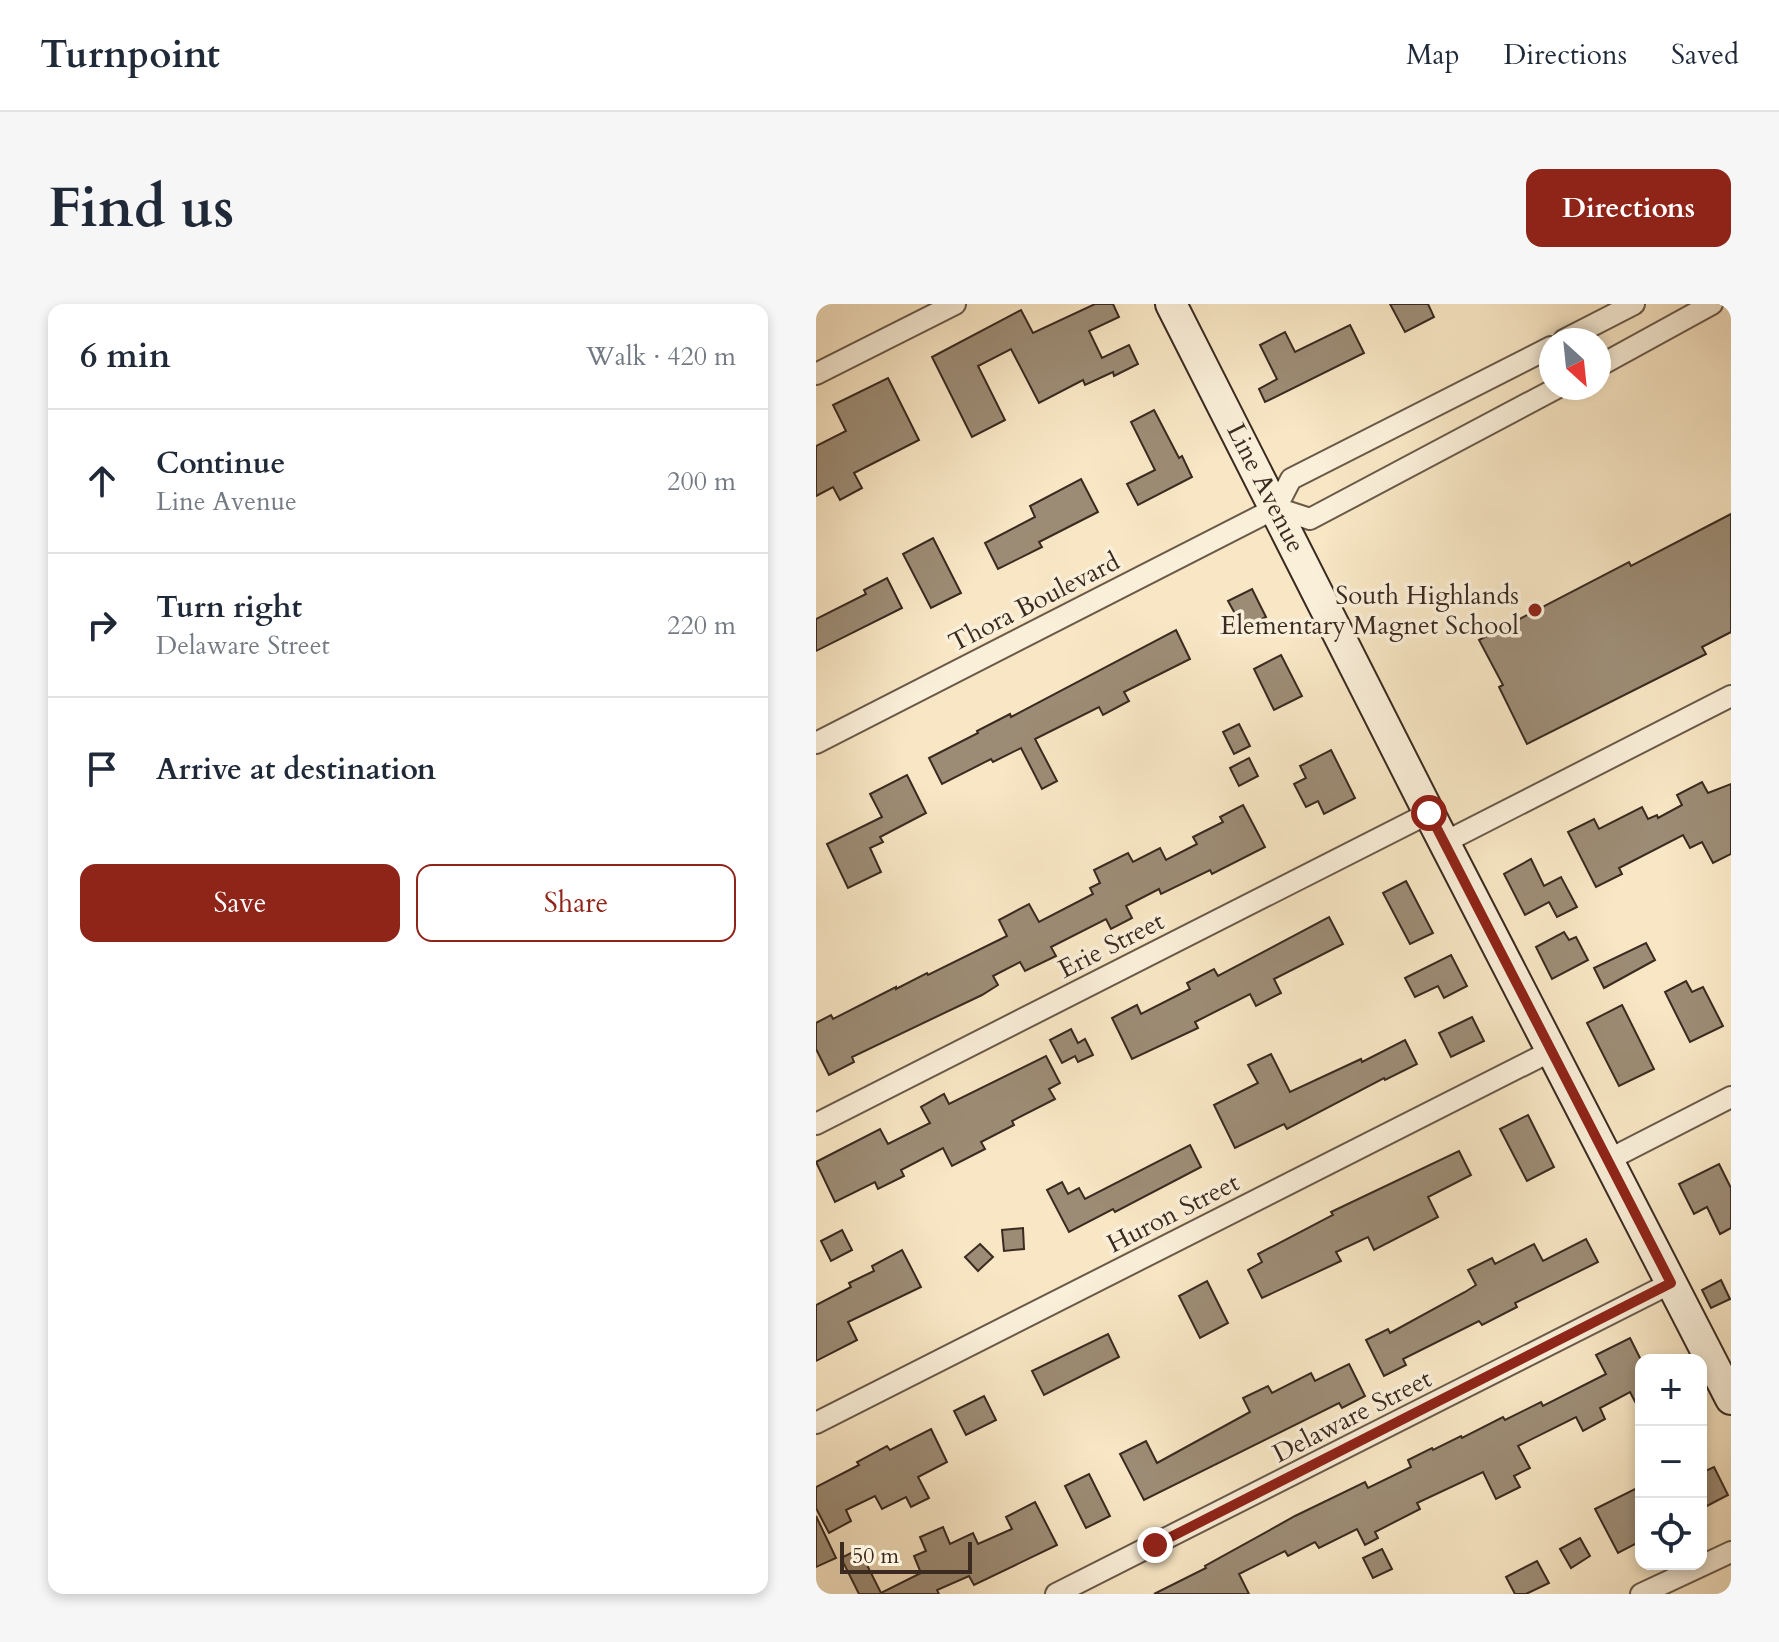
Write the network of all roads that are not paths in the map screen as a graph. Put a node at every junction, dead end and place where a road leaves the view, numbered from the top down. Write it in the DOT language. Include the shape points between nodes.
graph roads {
  1 [pos="955,304"];
  2 [pos="1171,304"];
  3 [pos="1634,304"];
  4 [pos="1712,304"];
  5 [pos="1587,328"];
  6 [pos="1539,353"];
  7 [pos="1611,359"];
  8 [pos="816,374"];
  9 [pos="1539,398"];
  10 [pos="1276,508"];
  11 [pos="1731,696"];
  12 [pos="816,743"];
  13 [pos="1429,813"];
  14 [pos="1445,842"];
  15 [pos="1553,1050"];
  16 [pos="1731,1097"];
  17 [pos="816,1124"];
  18 [pos="1608,1160"];
  19 [pos="1671,1283"];
  20 [pos="1731,1399"];
  21 [pos="816,1423"];
  22 [pos="1731,1552"];
  23 [pos="1056,1594"];
  24 [pos="1641,1594"];
  1 -- 8 [label="street"];
  2 -- 10 [label="main road, Line Avenue"];
  3 -- 5 [label="street"];
  4 -- 7 [label="street"];
  6 -- 10 [label="street, Thora Boulevard" via="1291,479"];
  9 -- 10 [label="street" via="1310,519"];
  10 -- 12 [label="street, Thora Boulevard"];
  10 -- 13 [label="main road, Line Avenue"];
  11 -- 14 [label="street"];
  13 -- 14 [label="main road, Line Avenue"];
  13 -- 17 [label="street, Erie Street"];
  14 -- 15 [label="main road, Line Avenue"];
  15 -- 18 [label="main road, Line Avenue"];
  15 -- 21 [label="street, Huron Street"];
  16 -- 18 [label="street"];
  18 -- 19 [label="main road, Line Avenue"];
  19 -- 20 [label="main road, Line Avenue"];
  19 -- 23 [label="street, Delaware Street"];
  22 -- 24 [label="street"];
}
